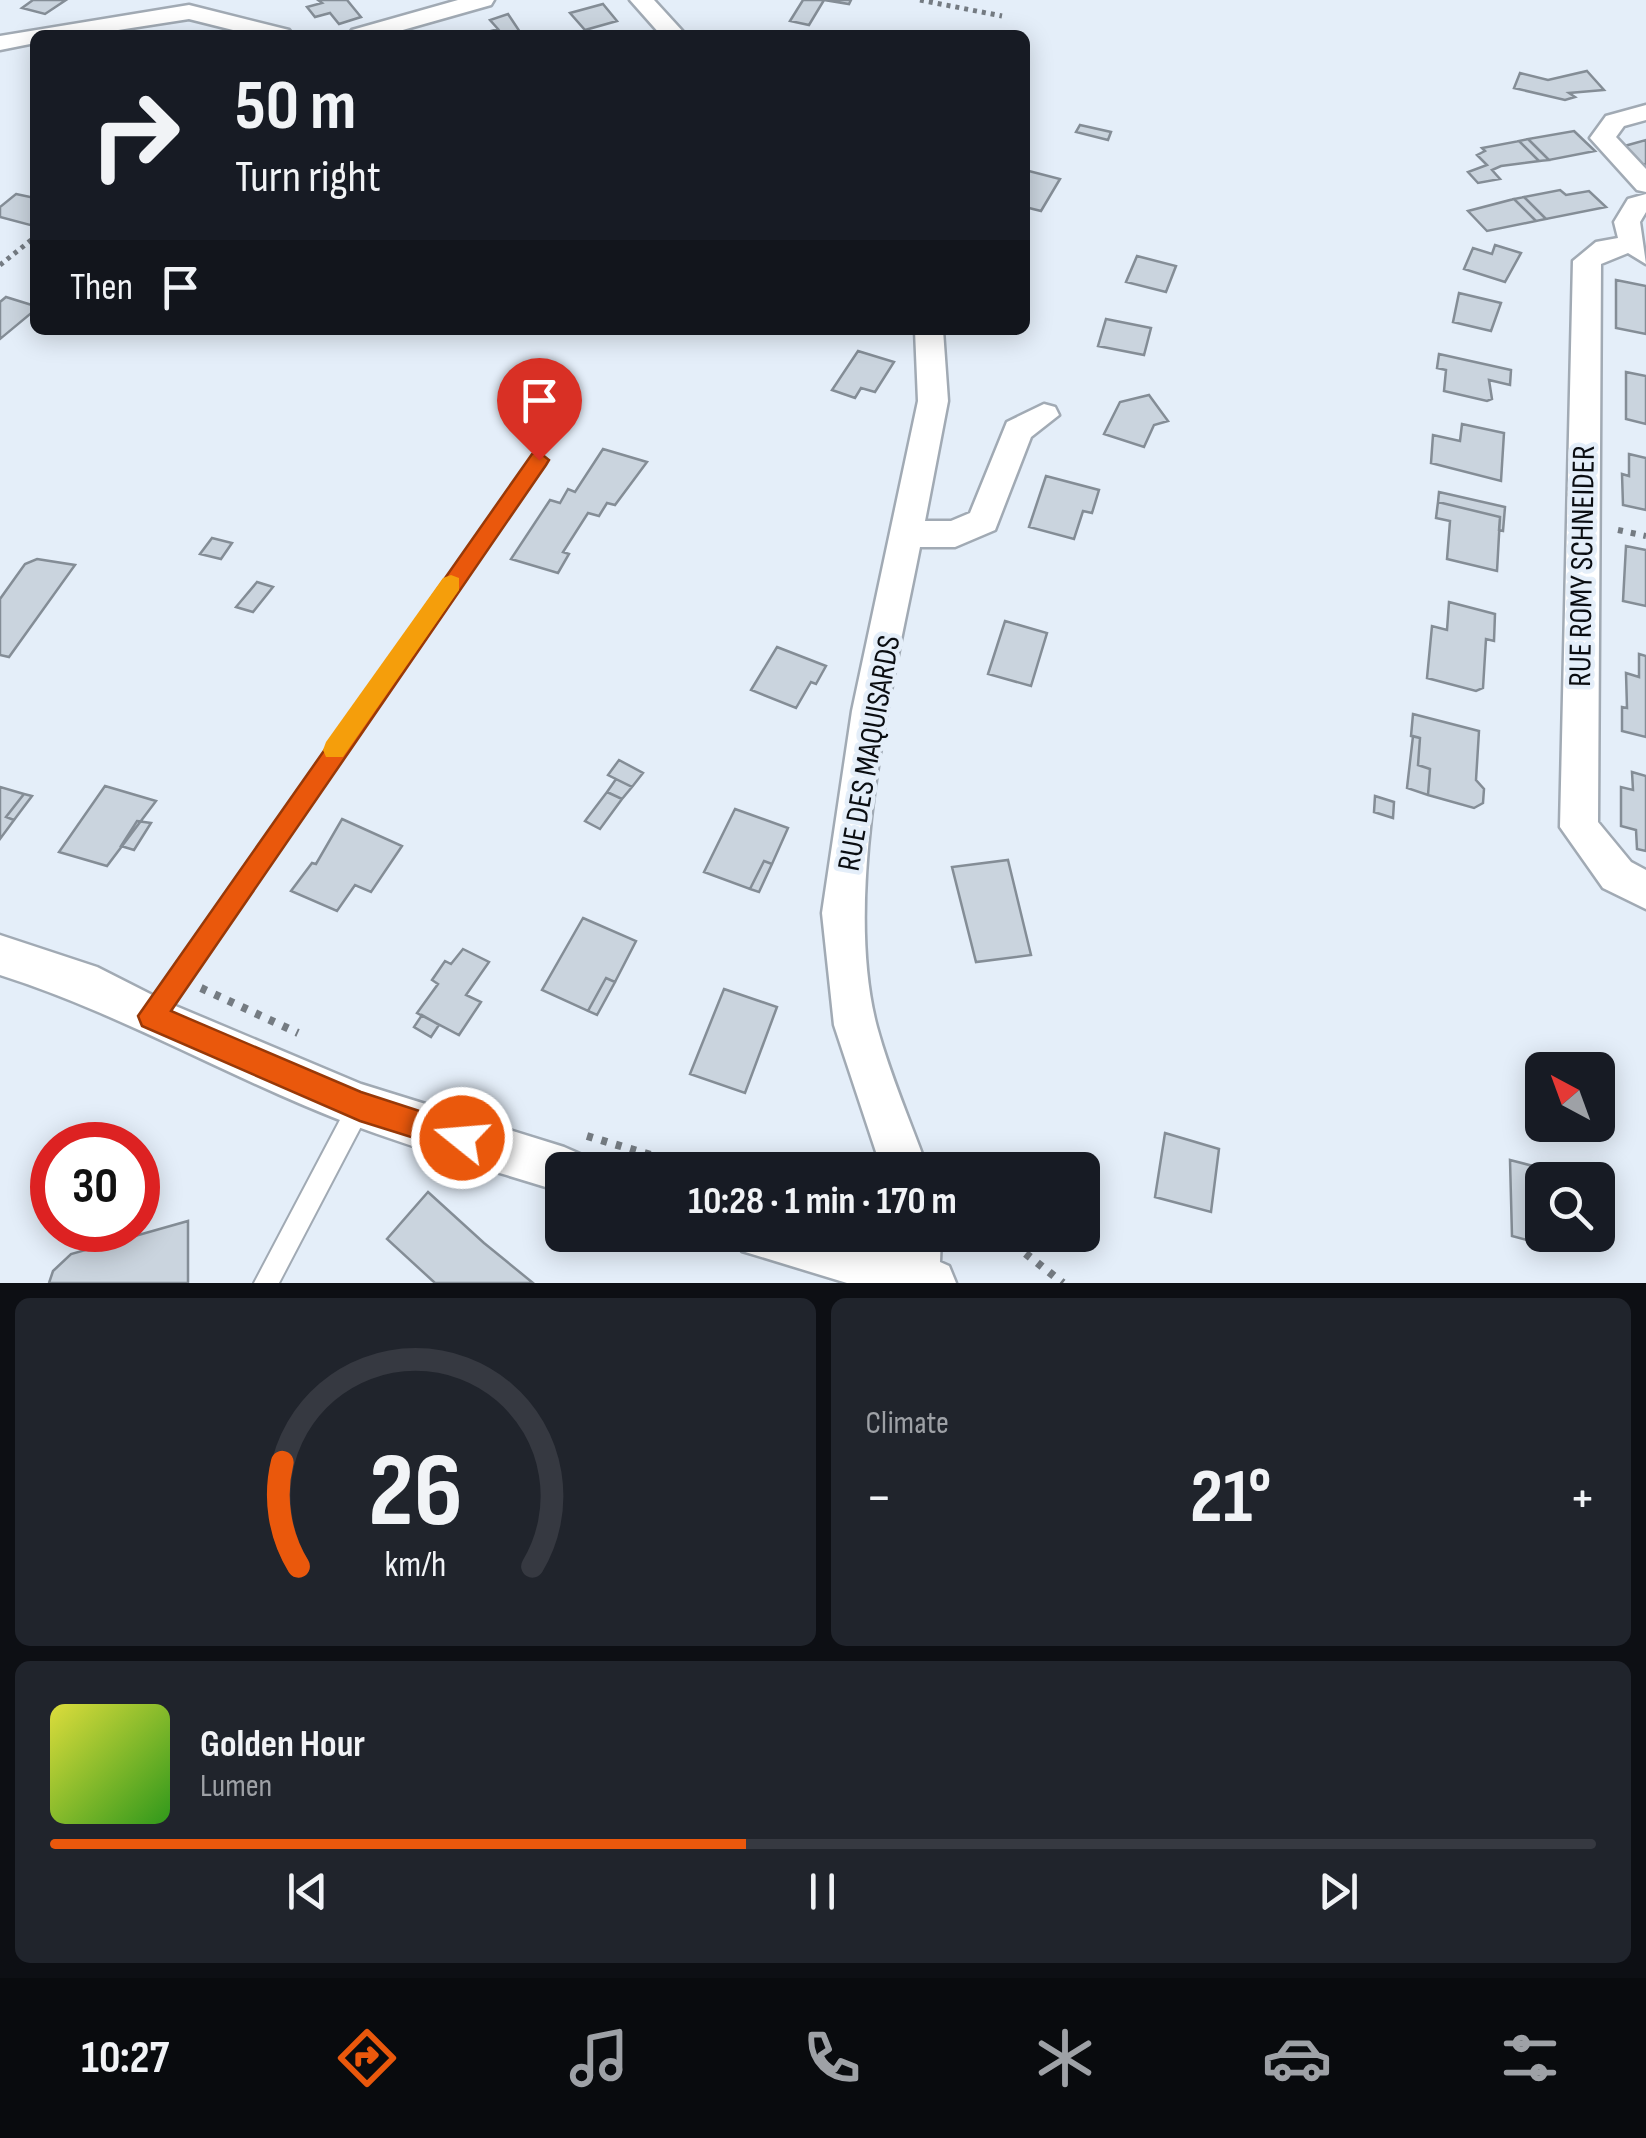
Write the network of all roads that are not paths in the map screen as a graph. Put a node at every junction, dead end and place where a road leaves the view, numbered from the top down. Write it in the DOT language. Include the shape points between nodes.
graph roads {
  1 [pos="483,0"];
  2 [pos="640,0"];
  3 [pos="153,7"];
  4 [pos="62,30"];
  5 [pos="239,30"];
  6 [pos="378,30"];
  7 [pos="669,30"];
  8 [pos="30,37"];
  9 [pos="0,42"];
  10 [pos="1646,112"];
  11 [pos="1646,184"];
  12 [pos="1646,202"];
  13 [pos="1640,249"];
  14 [pos="929,335"];
  15 [pos="1044,416"];
  16 [pos="539,460"];
  17 [pos="909,534"];
  18 [pos="1646,891"];
  19 [pos="0,956"];
  20 [pos="152,1016"];
  21 [pos="360,1106"];
  22 [pos="567,1151"];
  23 [pos="899,1152"];
  24 [pos="808,1252"];
  25 [pos="922,1265"];
  26 [pos="266,1283"];
  1 -- 6 [label="street"];
  2 -- 7 [label="street"];
  3 -- 4 [label="street"];
  3 -- 5 [label="street"];
  8 -- 9 [label="street"];
  10 -- 11 [label="street" via="1615,121 1603,138"];
  12 -- 13 [label="street" via="1627,222"];
  13 -- 18 [label="street, RUE ROMY SCHNEIDER" via="1606,248 1588,261 1579,826 1617,876"];
  14 -- 17 [label="street, RUE DES MAQUISARDS" via="933,401"];
  15 -- 17 [label="street" via="1018,430 983,521 955,534"];
  16 -- 20 [label="lane"];
  17 -- 23 [label="street, RUE DES MAQUISARDS" via="870,711 842,912 855,1025"];
  19 -- 20 [label="street" via="82,980"];
  20 -- 21 [label="street"];
  21 -- 22 [label="street"];
  21 -- 26 [label="lane"];
  24 -- 25 [label="street"];
}
